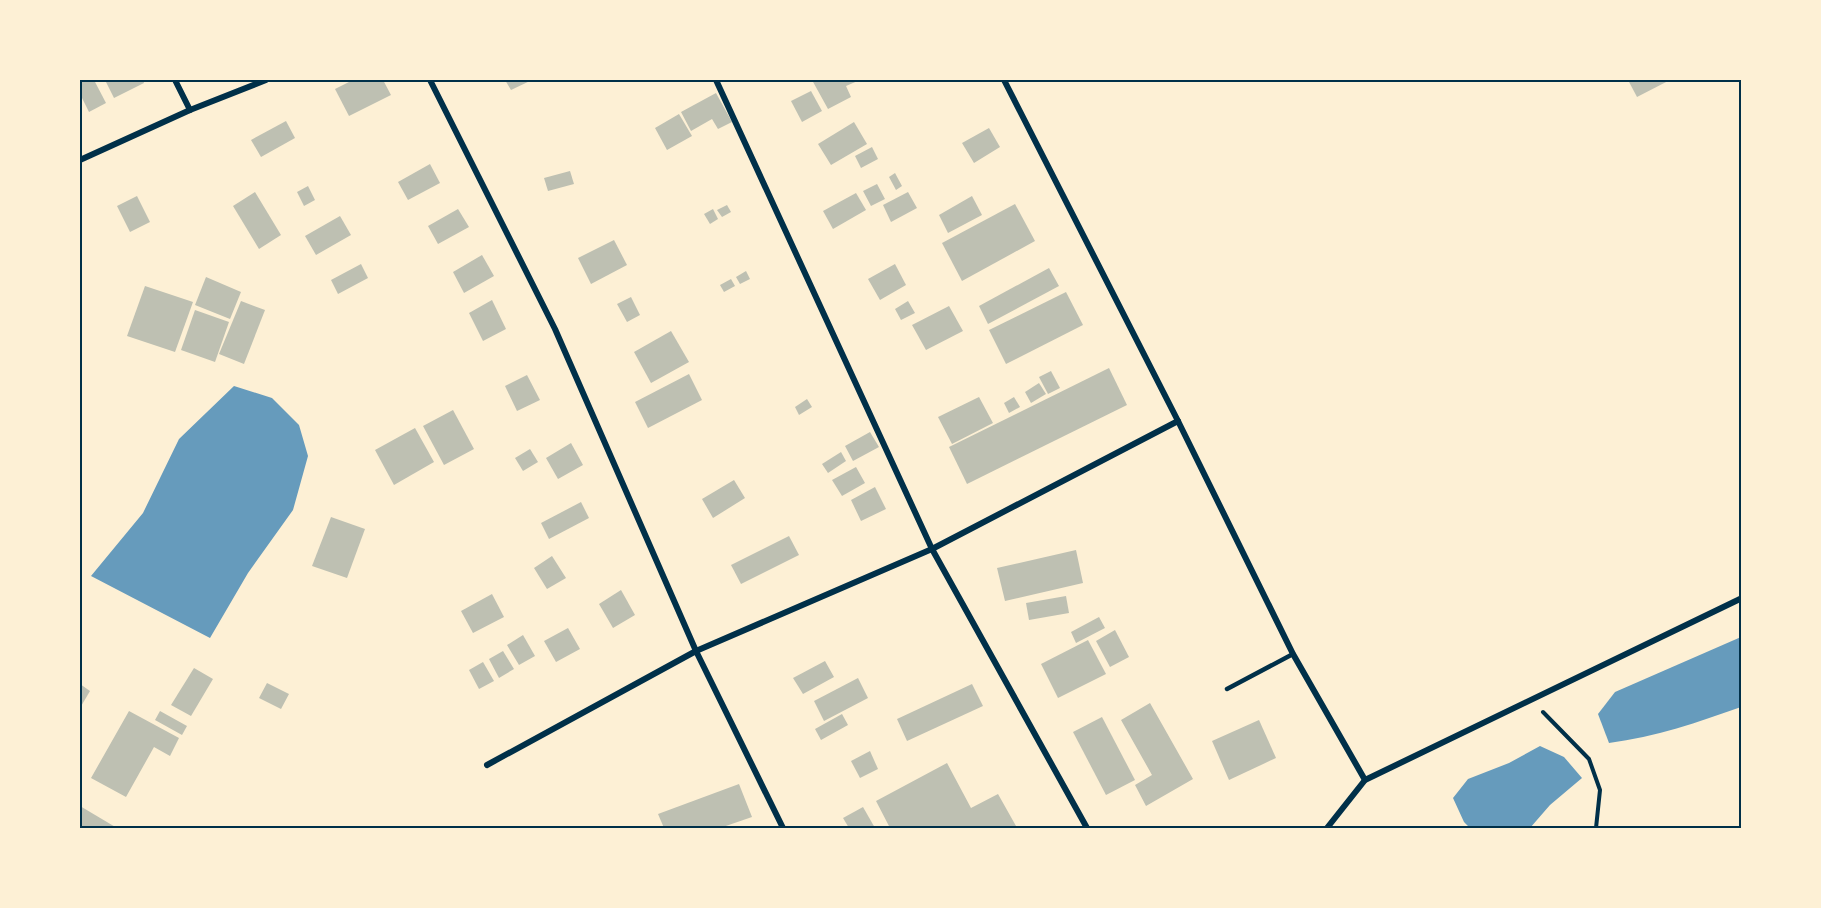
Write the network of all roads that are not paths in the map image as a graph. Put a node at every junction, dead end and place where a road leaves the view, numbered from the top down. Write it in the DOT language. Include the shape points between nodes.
graph roads {
  1 [pos="175,80"];
  2 [pos="266,80"];
  3 [pos="430,80"];
  4 [pos="716,80"];
  5 [pos="1004,80"];
  6 [pos="190,110"];
  7 [pos="80,160"];
  8 [pos="1179,421"];
  9 [pos="932,549"];
  10 [pos="1742,598"];
  11 [pos="696,651"];
  12 [pos="1293,654"];
  13 [pos="1227,689"];
  14 [pos="487,765"];
  15 [pos="1365,780"];
  16 [pos="783,828"];
  17 [pos="1087,828"];
  18 [pos="1327,828"];
  1 -- 6 [label="street"];
  2 -- 6 [label="street"];
  3 -- 11 [label="street" via="555,329"];
  4 -- 9 [label="street"];
  5 -- 8 [label="street"];
  6 -- 7 [label="street"];
  8 -- 9 [label="street"];
  8 -- 12 [label="street"];
  9 -- 11 [label="street"];
  9 -- 17 [label="street"];
  10 -- 15 [label="street"];
  11 -- 14 [label="street"];
  11 -- 16 [label="street"];
  12 -- 13 [label="lane"];
  12 -- 15 [label="street"];
  15 -- 18 [label="street"];
}
